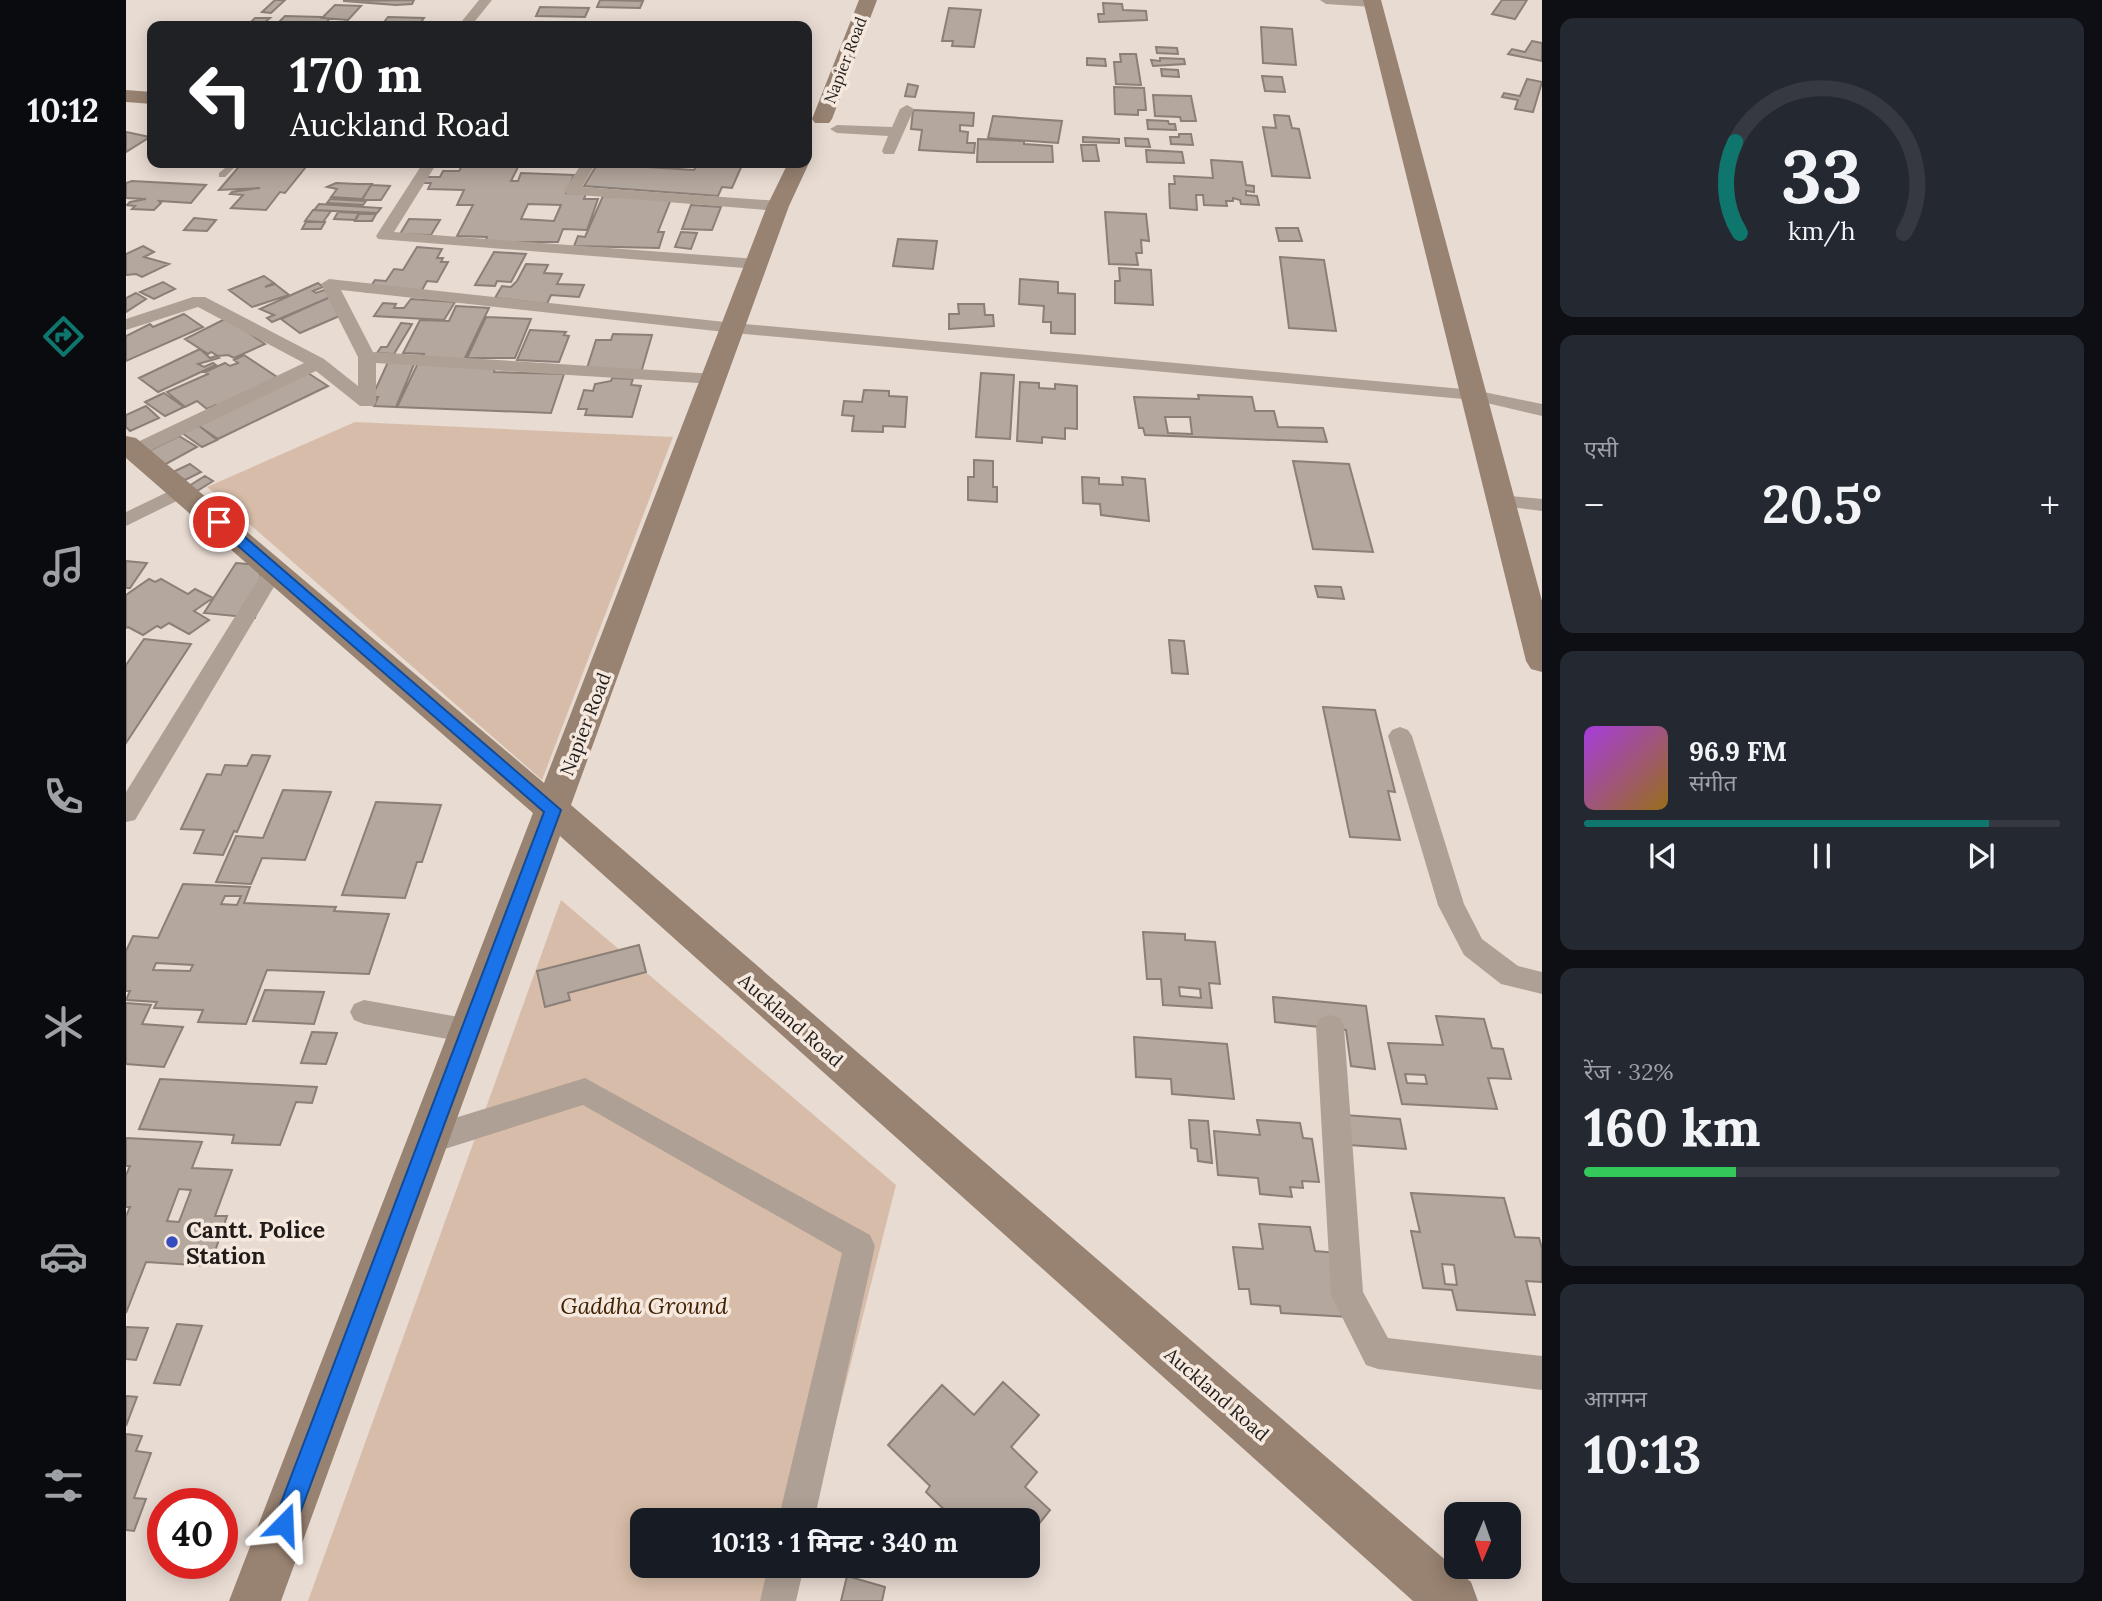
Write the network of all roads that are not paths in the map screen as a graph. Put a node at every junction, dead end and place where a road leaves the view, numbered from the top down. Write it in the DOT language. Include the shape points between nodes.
graph roads {
  1 [pos="486,0"];
  2 [pos="867,0"];
  3 [pos="1326,0"];
  4 [pos="1372,1"];
  5 [pos="468,21"];
  6 [pos="126,88"];
  7 [pos="147,89"];
  8 [pos="126,96"];
  9 [pos="147,98"];
  10 [pos="907,109"];
  11 [pos="897,132"];
  12 [pos="815,134"];
  13 [pos="889,152"];
  14 [pos="230,168"];
  15 [pos="427,168"];
  16 [pos="586,168"];
  17 [pos="797,168"];
  18 [pos="222,175"];
  19 [pos="778,205"];
  20 [pos="757,264"];
  21 [pos="126,325"];
  22 [pos="734,328"];
  23 [pos="367,358"];
  24 [pos="318,363"];
  25 [pos="715,379"];
  26 [pos="1474,395"];
  27 [pos="1542,410"];
  28 [pos="130,447"];
  29 [pos="183,491"];
  30 [pos="1501,502"];
  31 [pos="1542,505"];
  32 [pos="126,520"];
  33 [pos="274,570"];
  34 [pos="1536,618"];
  35 [pos="1542,661"];
  36 [pos="1399,736"];
  37 [pos="553,810"];
  38 [pos="126,813"];
  39 [pos="1542,984"];
  40 [pos="364,1012"];
  41 [pos="1330,1027"];
  42 [pos="470,1031"];
  43 [pos="429,1140"];
  44 [pos="1542,1373"];
  45 [pos="799,1508"];
  46 [pos="783,1578"];
  47 [pos="256,1601"];
  48 [pos="778,1601"];
  49 [pos="1452,1601"];
  1 -- 5 [label="street"];
  2 -- 12 [label="street, Napier Road"];
  3 -- 4 [label="street"];
  4 -- 26 [label="street"];
  6 -- 7 [label="street"];
  8 -- 9 [label="street"];
  10 -- 11 [label="street"];
  11 -- 12 [label="street"];
  11 -- 13 [label="street"];
  14 -- 18 [label="lane"];
  15 -- 20 [label="street" via="384,236"];
  16 -- 19 [label="street" via="572,191"];
  17 -- 19 [label="street, Napier Road"];
  19 -- 20 [label="street, Napier Road"];
  20 -- 22 [label="street, Napier Road"];
  21 -- 24 [label="street" via="200,301"];
  22 -- 23 [label="street" via="329,284"];
  22 -- 25 [label="street, Napier Road"];
  22 -- 26 [label="street"];
  23 -- 24 [label="street" via="367,401"];
  23 -- 25 [label="street"];
  24 -- 28 [label="street"];
  25 -- 37 [label="street, Napier Road"];
  26 -- 27 [label="street"];
  26 -- 30 [label="street"];
  28 -- 29 [label="street, Auckland Road"];
  29 -- 32 [label="street"];
  29 -- 33 [label="street, Auckland Road"];
  30 -- 31 [label="street"];
  30 -- 34 [label="street"];
  33 -- 37 [label="street, Auckland Road"];
  33 -- 38 [label="street"];
  34 -- 35 [label="street"];
  36 -- 39 [label="street" via="1451,905 1473,947 1511,976"];
  37 -- 42 [label="street, Napier Road"];
  37 -- 49 [label="street, Auckland Road"];
  40 -- 42 [label="street"];
  41 -- 44 [label="street" via="1347,1295 1378,1353"];
  42 -- 43 [label="street, Napier Road"];
  43 -- 45 [label="street" via="585,1091 859,1246"];
  43 -- 47 [label="street, Napier Road"];
  46 -- 48 [label="street"];
}
